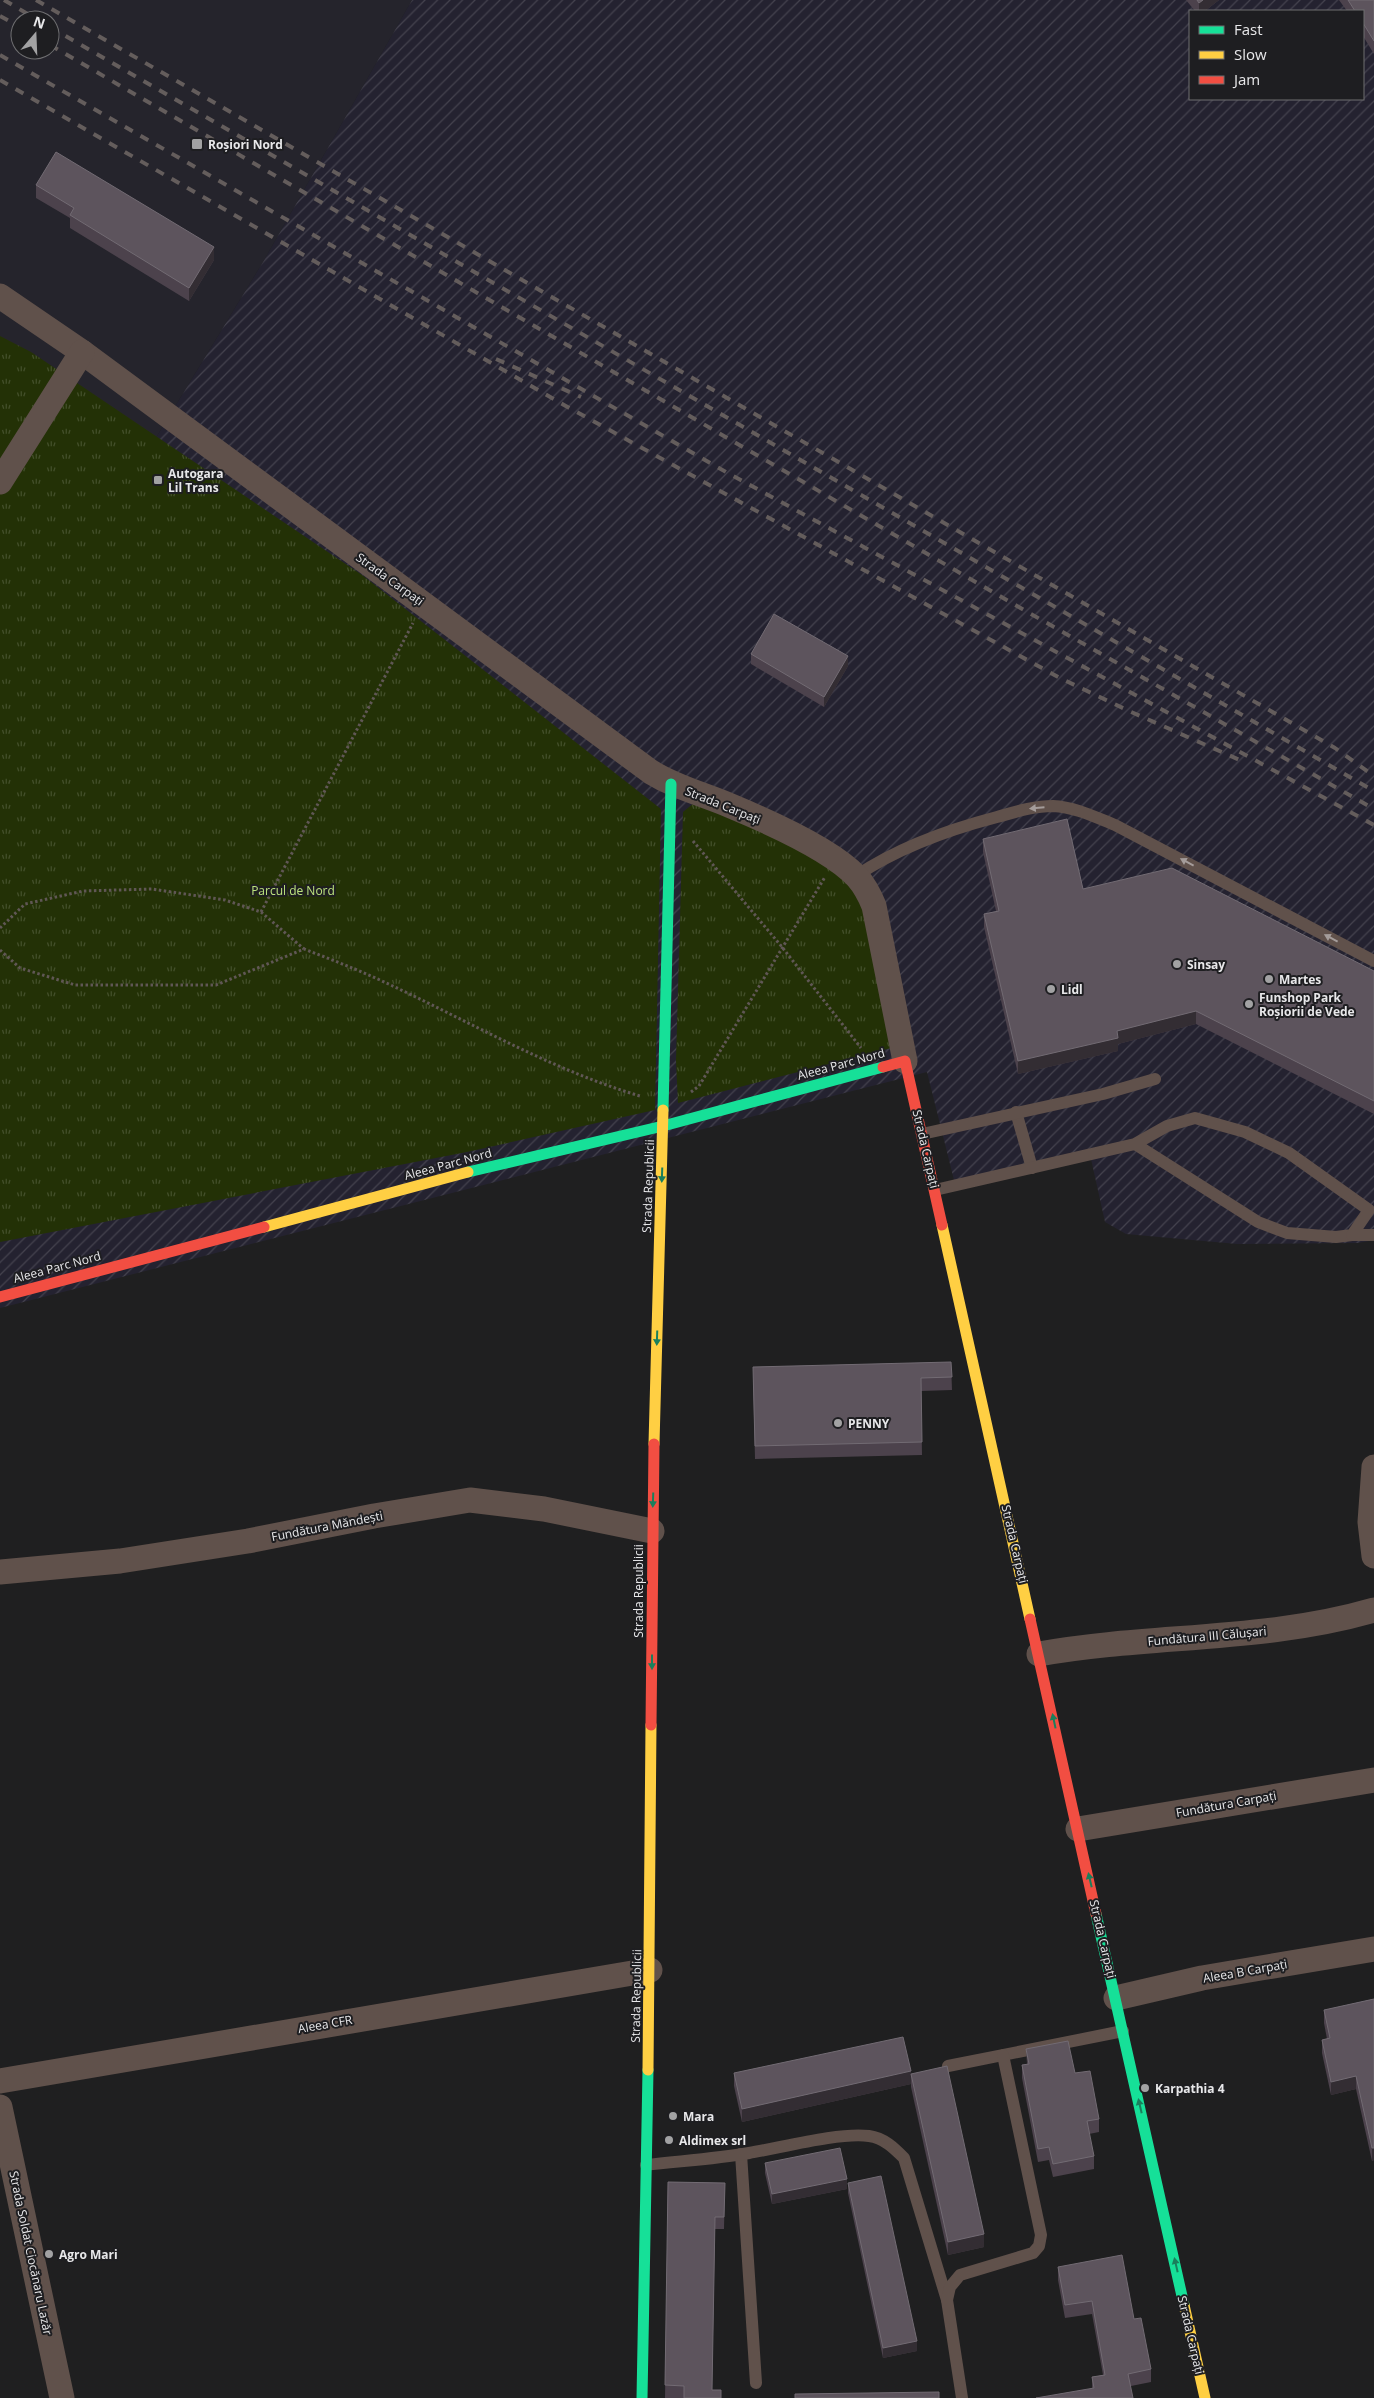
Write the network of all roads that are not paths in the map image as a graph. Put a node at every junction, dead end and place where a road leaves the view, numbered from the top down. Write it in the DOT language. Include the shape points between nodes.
graph roads {
  1 [pos="0,296"];
  2 [pos="82,352"];
  3 [pos="0,482"];
  4 [pos="670,784"];
  5 [pos="856,876"];
  6 [pos="1374,961"];
  7 [pos="905,1061"];
  8 [pos="1155,1079"];
  9 [pos="1016,1112"];
  10 [pos="663,1126"];
  11 [pos="922,1134"];
  12 [pos="1134,1144"];
  13 [pos="1032,1168"];
  14 [pos="935,1190"];
  15 [pos="1352,1235"];
  16 [pos="1374,1235"];
  17 [pos="0,1297"];
  18 [pos="1374,1466"];
  19 [pos="652,1531"];
  20 [pos="1374,1556"];
  21 [pos="0,1572"];
  22 [pos="1374,1610"];
  23 [pos="1040,1654"];
  24 [pos="1374,1780"];
  25 [pos="1078,1829"];
  26 [pos="1374,1949"];
  27 [pos="650,1970"];
  28 [pos="1116,1998"];
  29 [pos="1123,2031"];
  30 [pos="1003,2054"];
  31 [pos="948,2066"];
  32 [pos="0,2081"];
  33 [pos="0,2107"];
  34 [pos="741,2154"];
  35 [pos="646,2165"];
  36 [pos="948,2300"];
  37 [pos="756,2383"];
  38 [pos="62,2398"];
  39 [pos="642,2398"];
  40 [pos="962,2398"];
  41 [pos="1205,2398"];
  1 -- 2 [label="street, Strada Carpați"];
  2 -- 3 [label="street"];
  2 -- 4 [label="street, Strada Carpați"];
  4 -- 5 [label="street, Strada Carpați" via="731,806 805,842"];
  4 -- 10 [label="street, Strada Republicii"];
  6 -- 5 [label="lane, one-way" via="1115,825 1081,811 1053,806 1024,809 950,830 880,860"];
  5 -- 7 [label="street, Strada Carpați" via="874,906"];
  7 -- 10 [label="street, Aleea Parc Nord"];
  7 -- 11 [label="street, Strada Carpați"];
  8 -- 9 [label="lane" via="1103,1094"];
  9 -- 11 [label="lane"];
  9 -- 13 [label="lane"];
  10 -- 17 [label="street, Aleea Parc Nord" via="484,1168"];
  10 -- 19 [label="street, Strada Republicii, one-way"];
  11 -- 14 [label="street, Strada Carpați"];
  12 -- 13 [label="lane"];
  12 -- 15 [label="lane" via="1258,1222 1287,1233"];
  12 -- 15 [label="lane" via="1167,1126 1195,1118 1245,1132 1289,1153 1368,1210"];
  13 -- 14 [label="lane"];
  14 -- 23 [label="street, Strada Carpați"];
  15 -- 16 [label="lane"];
  18 -- 20 [label="street" via="1370,1522"];
  19 -- 21 [label="street, Fundătura Măndești" via="544,1509 470,1500 248,1541 149,1556"];
  19 -- 27 [label="street, Strada Republicii, one-way"];
  22 -- 23 [label="street, Fundătura III Călușari" via="1262,1633 1084,1646"];
  25 -- 23 [label="street, Strada Carpați, one-way"];
  24 -- 25 [label="street, Fundătura Carpați"];
  28 -- 25 [label="street, Strada Carpați, one-way"];
  26 -- 28 [label="street, Aleea B Carpați" via="1202,1978"];
  27 -- 32 [label="street, Aleea CFR"];
  27 -- 35 [label="street, Strada Republicii"];
  28 -- 29 [label="street, Strada Carpați"];
  29 -- 30 [label="lane"];
  41 -- 29 [label="street, Strada Carpați, one-way"];
  30 -- 31 [label="lane"];
  30 -- 36 [label="lane" via="1041,2235 1039,2246 1033,2253 960,2275 950,2287"];
  33 -- 38 [label="street, Strada Soldat Ciocănaru Lazăr"];
  34 -- 35 [label="lane"];
  34 -- 36 [label="lane" via="855,2136 870,2136 894,2147 904,2158 910,2174"];
  34 -- 37 [label="lane"];
  35 -- 39 [label="street, Strada Republicii"];
  36 -- 40 [label="lane"];
}
